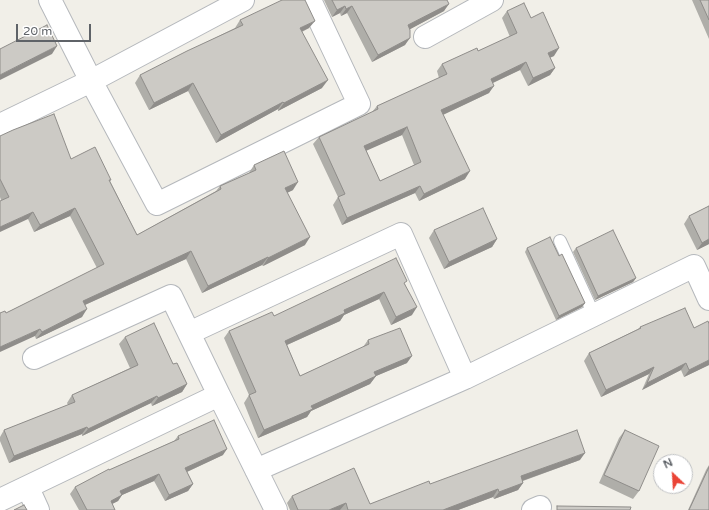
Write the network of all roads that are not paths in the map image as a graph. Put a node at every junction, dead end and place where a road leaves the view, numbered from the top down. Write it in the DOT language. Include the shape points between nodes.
graph roads {
  1 [pos="50,0"];
  2 [pos="243,0"];
  3 [pos="310,0"];
  4 [pos="492,0"];
  5 [pos="425,37"];
  6 [pos="91,81"];
  7 [pos="0,125"];
  8 [pos="560,241"];
  9 [pos="709,299"];
  10 [pos="594,315"];
  11 [pos="189,333"];
  12 [pos="34,358"];
  13 [pos="465,378"];
  14 [pos="219,395"];
  15 [pos="256,470"];
  16 [pos="28,488"];
  17 [pos="0,500"];
  18 [pos="38,510"];
  19 [pos="276,510"];
  1 -- 6 [label="street"];
  2 -- 6 [label="street"];
  3 -- 6 [label="street" via="359,104 157,204"];
  4 -- 5 [label="street"];
  6 -- 7 [label="street"];
  8 -- 10 [label="lane"];
  9 -- 10 [label="street" via="694,266"];
  10 -- 13 [label="street"];
  11 -- 12 [label="street" via="171,296"];
  11 -- 13 [label="street" via="401,234"];
  11 -- 14 [label="street"];
  13 -- 15 [label="street"];
  14 -- 15 [label="street"];
  14 -- 16 [label="street"];
  15 -- 19 [label="street"];
  16 -- 17 [label="street"];
  16 -- 18 [label="street"];
}
